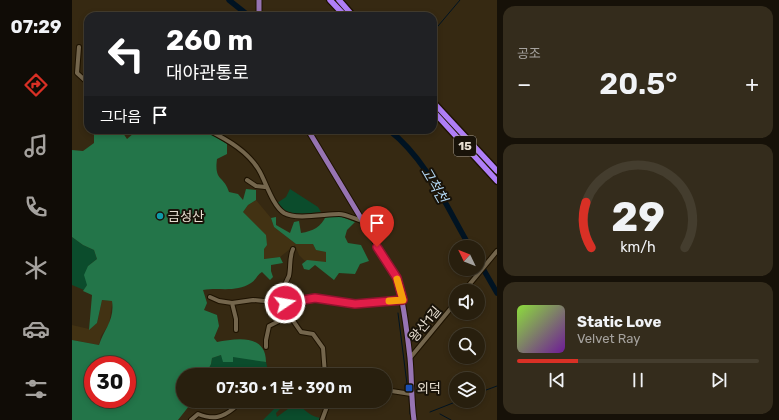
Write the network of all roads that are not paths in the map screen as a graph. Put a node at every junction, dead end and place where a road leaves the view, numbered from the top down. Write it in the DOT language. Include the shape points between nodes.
graph roads {
  1 [pos="259,0"];
  2 [pos="330,0"];
  3 [pos="339,0"];
  4 [pos="259,12"];
  5 [pos="341,12"];
  6 [pos="350,12"];
  7 [pos="79,47"];
  8 [pos="84,79"];
  9 [pos="437,106"];
  10 [pos="437,115"];
  11 [pos="214,134"];
  12 [pos="310,134"];
  13 [pos="497,171"];
  14 [pos="247,180"];
  15 [pos="497,181"];
  16 [pos="266,188"];
  17 [pos="362,221"];
  18 [pos="293,249"];
  19 [pos="497,251"];
  20 [pos="469,284"];
  21 [pos="210,297"];
  22 [pos="403,300"];
  23 [pos="232,303"];
  24 [pos="285,303"];
  25 [pos="449,311"];
  26 [pos="289,316"];
  27 [pos="236,330"];
  28 [pos="266,347"];
  29 [pos="410,358"];
  30 [pos="324,368"];
  31 [pos="392,391"];
  32 [pos="409,394"];
  33 [pos="234,408"];
  34 [pos="326,408"];
  35 [pos="191,420"];
  36 [pos="322,420"];
  37 [pos="414,420"];
  1 -- 4 [label="main road"];
  2 -- 5 [label="highway"];
  3 -- 6 [label="highway"];
  7 -- 8 [label="street" via="77,73"];
  9 -- 13 [label="highway, 15"];
  10 -- 15 [label="highway, 15"];
  11 -- 16 [label="street" via="246,154 260,171"];
  12 -- 17 [label="main road"];
  14 -- 16 [label="street" via="256,186"];
  16 -- 17 [label="street" via="284,213 293,216 340,214"];
  17 -- 22 [label="main road" via="397,278"];
  18 -- 24 [label="street" via="289,276 282,296"];
  19 -- 20 [label="street"];
  21 -- 23 [label="street"];
  22 -- 24 [label="street" via="355,304 315,298"];
  22 -- 29 [label="main road"];
  23 -- 24 [label="street" via="253,300"];
  23 -- 27 [label="street"];
  24 -- 26 [label="street"];
  25 -- 29 [label="street, 왕산1길"];
  26 -- 28 [label="street" via="268,326"];
  26 -- 30 [label="street" via="301,332 313,334 323,348"];
  29 -- 32 [label="main road"];
  31 -- 32 [label="street"];
  32 -- 37 [label="main road"];
  33 -- 35 [label="street" via="223,417 206,418 198,414"];
  34 -- 36 [label="street"];
}
